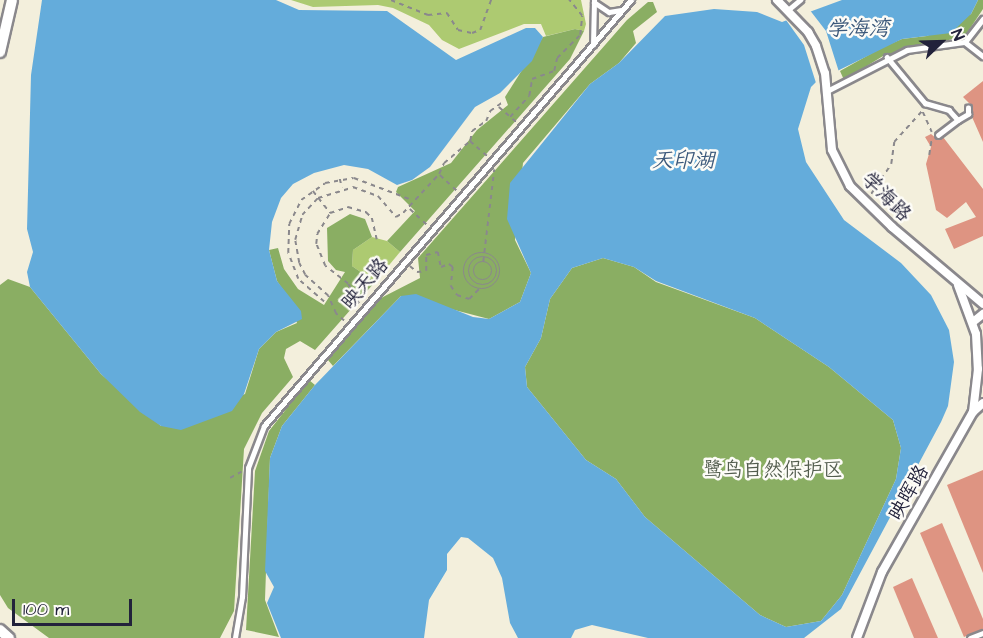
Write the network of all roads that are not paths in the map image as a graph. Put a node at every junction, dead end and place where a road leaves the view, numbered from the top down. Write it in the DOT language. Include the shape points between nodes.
graph roads {
  1 [pos="12,0"];
  2 [pos="631,0"];
  3 [pos="777,0"];
  4 [pos="800,0"];
  5 [pos="594,1"];
  6 [pos="621,10"];
  7 [pos="791,12"];
  8 [pos="983,19"];
  9 [pos="965,42"];
  10 [pos="593,45"];
  11 [pos="0,52"];
  12 [pos="983,56"];
  13 [pos="887,57"];
  14 [pos="827,91"];
  15 [pos="968,108"];
  16 [pos="958,120"];
  17 [pos="938,135"];
  18 [pos="956,282"];
  19 [pos="983,303"];
  20 [pos="983,314"];
  21 [pos="973,322"];
  22 [pos="981,372"];
  23 [pos="983,403"];
  24 [pos="973,412"];
  25 [pos="0,630"];
  26 [pos="983,633"];
  27 [pos="9,638"];
  28 [pos="235,638"];
  29 [pos="857,638"];
  30 [pos="970,638"];
  1 -- 11 [label="street"];
  2 -- 6 [label="lane, 映天路"];
  3 -- 7 [label="street"];
  4 -- 7 [label="lane"];
  5 -- 6 [label="lane" via="609,12"];
  5 -- 10 [label="lane"];
  6 -- 10 [label="lane, 映天路"];
  7 -- 14 [label="street, 学海路" via="816,46"];
  8 -- 9 [label="lane"];
  9 -- 12 [label="lane"];
  9 -- 13 [label="lane" via="921,47"];
  10 -- 28 [label="lane, 映天路" via="264,426 248,468 242,605"];
  13 -- 14 [label="lane"];
  13 -- 16 [label="lane" via="925,103 949,110"];
  14 -- 18 [label="street, 学海路" via="831,150 850,186"];
  15 -- 16 [label="lane" via="968,114"];
  16 -- 17 [label="lane"];
  18 -- 19 [label="street, 学海路"];
  18 -- 21 [label="street"];
  20 -- 21 [label="street"];
  21 -- 22 [label="street"];
  22 -- 24 [label="street"];
  23 -- 24 [label="street, 映晖路"];
  24 -- 29 [label="street, 映晖路" via="867,602"];
  25 -- 27 [label="street"];
  26 -- 30 [label="lane"];
}
